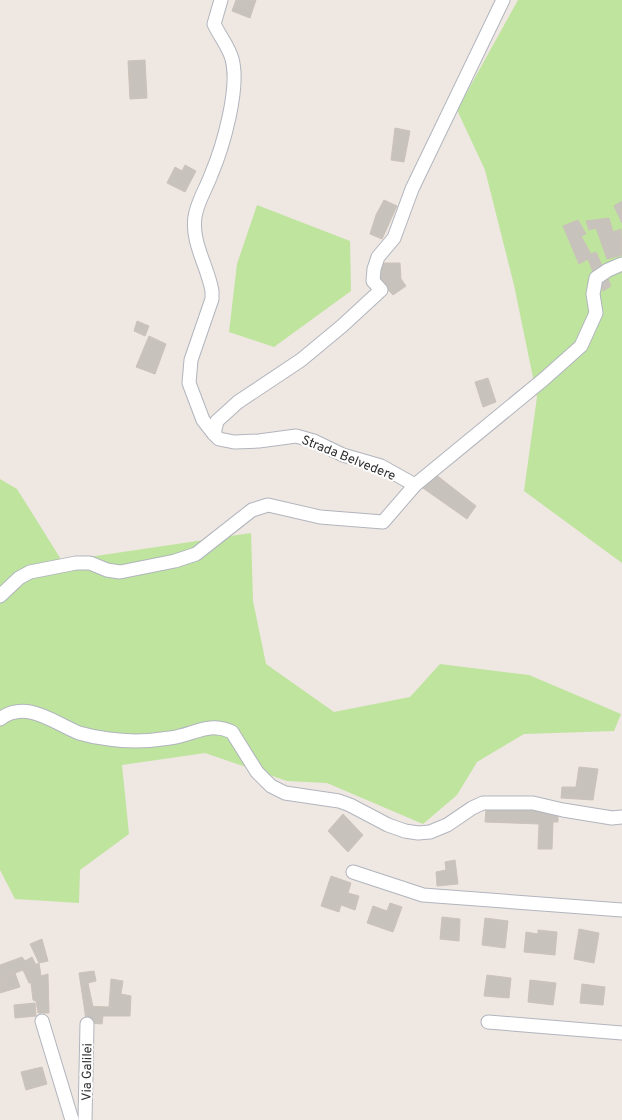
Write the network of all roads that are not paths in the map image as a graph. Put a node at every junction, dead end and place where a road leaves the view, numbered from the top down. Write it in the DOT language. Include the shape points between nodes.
graph roads {
  1 [pos="221,0"];
  2 [pos="503,0"];
  3 [pos="622,264"];
  4 [pos="214,434"];
  5 [pos="415,485"];
  6 [pos="0,596"];
  7 [pos="0,719"];
  8 [pos="622,817"];
  9 [pos="353,872"];
  10 [pos="622,910"];
  11 [pos="42,1021"];
  12 [pos="488,1022"];
  13 [pos="87,1024"];
  14 [pos="622,1033"];
  15 [pos="72,1120"];
  16 [pos="85,1120"];
  1 -- 4 [label="street" via="214,24 232,56 234,81 221,147 194,218 196,237 212,299 189,370 189,383 194,400 203,420"];
  2 -- 4 [label="street" via="412,189 394,238 378,257 373,281 381,290 301,360 238,402 217,421"];
  3 -- 5 [label="street" via="596,278 593,294 596,313 581,346"];
  4 -- 5 [label="street, Strada Belvedere" via="219,439 234,442 259,442 296,436 314,441 343,455 381,466"];
  5 -- 6 [label="street" via="383,522 320,517 268,505 252,510 196,554 120,572 90,563 76,563 30,572 19,578"];
  7 -- 8 [label="street" via="10,712 23,710 92,737 119,740 171,738 214,727 226,729 232,732 257,772 271,786 285,793 339,801 388,825 418,833 430,832 447,825 483,803 533,803 612,818"];
  9 -- 10 [label="street" via="423,895"];
  11 -- 15 [label="street"];
  12 -- 14 [label="street"];
  13 -- 16 [label="street, Via Galilei"];
}
